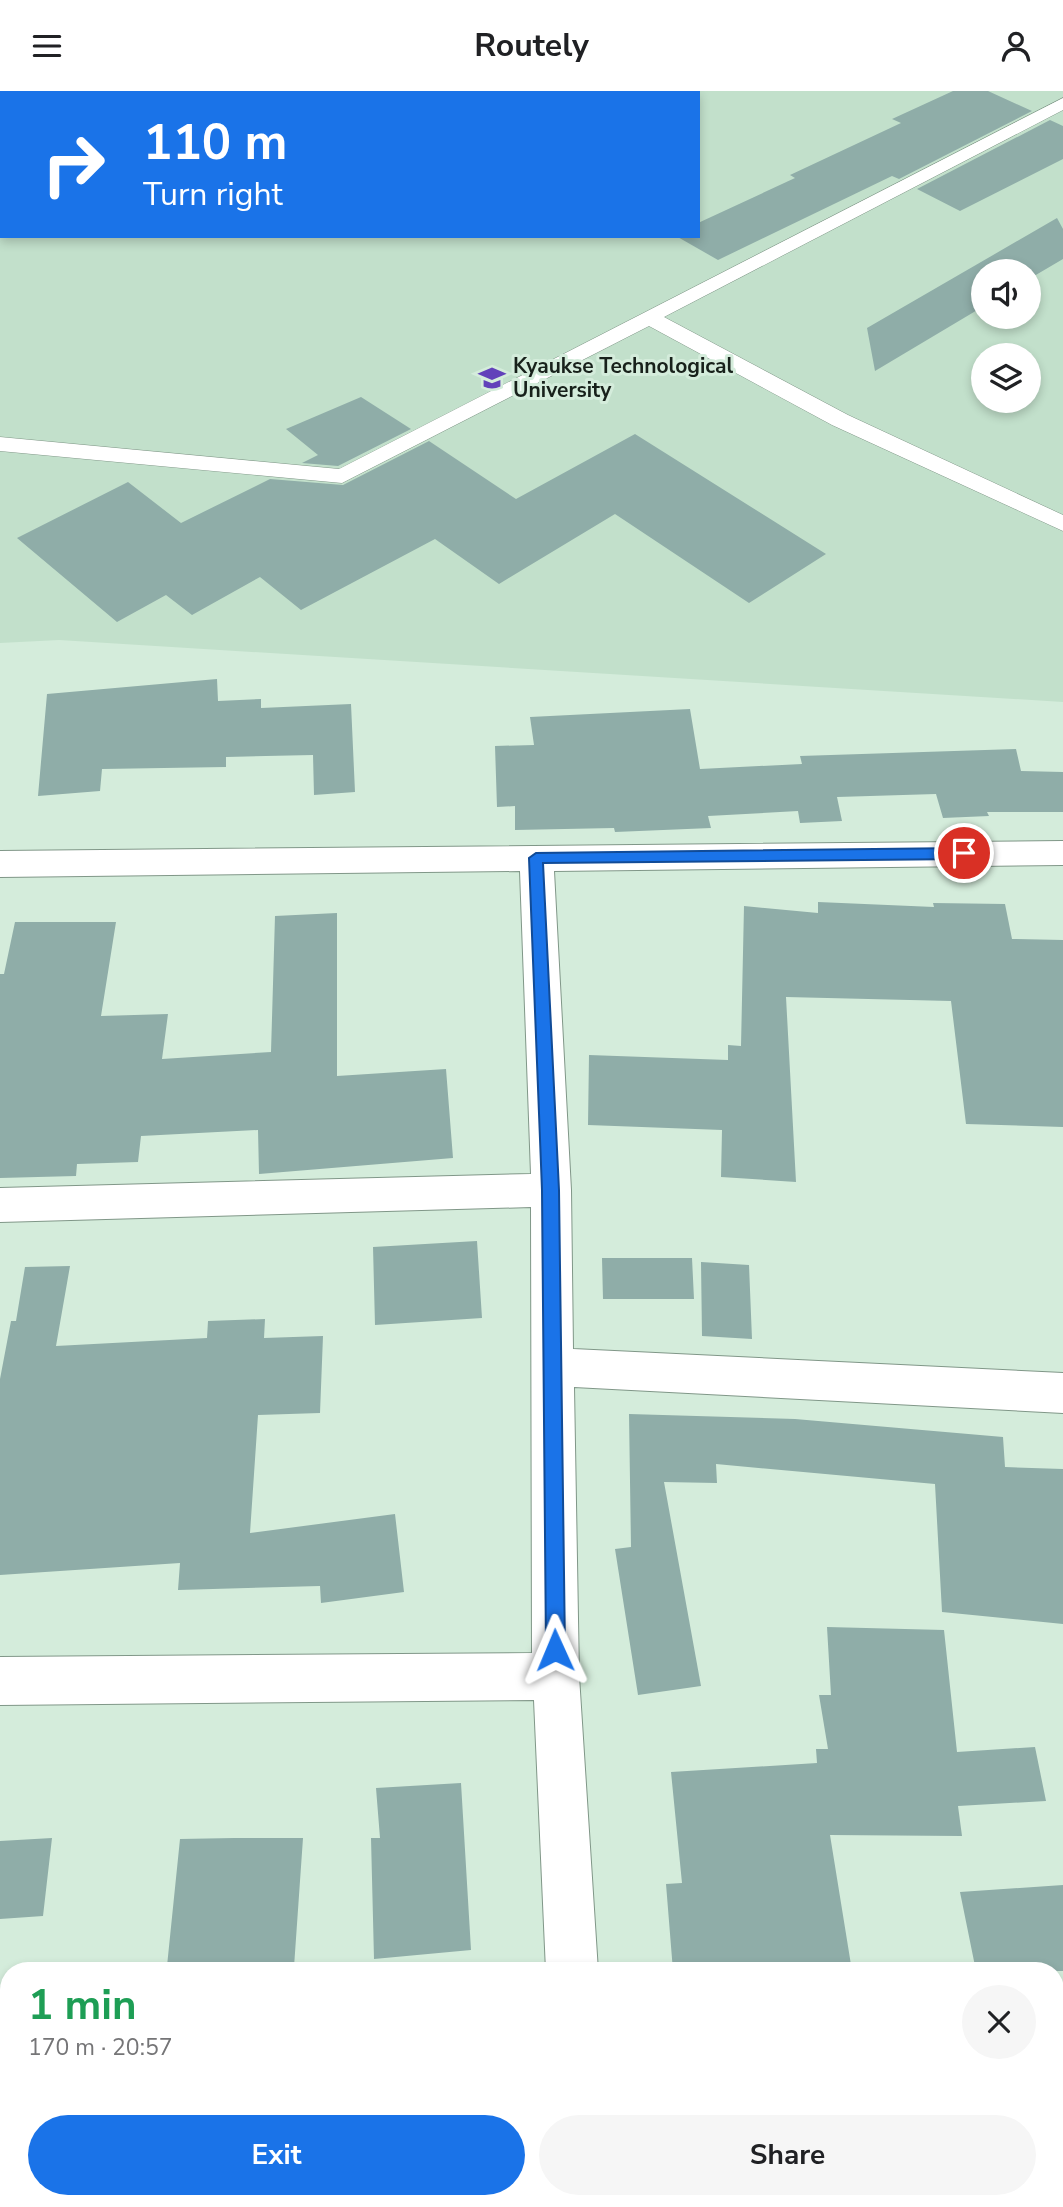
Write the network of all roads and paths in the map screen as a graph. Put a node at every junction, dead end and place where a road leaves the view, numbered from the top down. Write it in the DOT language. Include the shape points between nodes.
graph roads {
  1 [pos="1063,103"];
  2 [pos="648,317"];
  3 [pos="0,444"];
  4 [pos="1063,524"];
  5 [pos="1063,853"];
  6 [pos="536,858"];
  7 [pos="0,864"];
  8 [pos="551,1190"];
  9 [pos="0,1205"];
  10 [pos="552,1367"];
  11 [pos="1063,1393"];
  12 [pos="556,1676"];
  13 [pos="0,1681"];
  14 [pos="572,1962"];
  1 -- 2 [label="lane"];
  2 -- 3 [label="lane" via="342,476"];
  2 -- 4 [label="lane" via="840,420"];
  5 -- 6 [label="street"];
  6 -- 7 [label="street"];
  6 -- 8 [label="street"];
  8 -- 9 [label="street"];
  8 -- 10 [label="street"];
  10 -- 11 [label="street"];
  10 -- 12 [label="street"];
  12 -- 13 [label="street"];
  12 -- 14 [label="street"];
}
